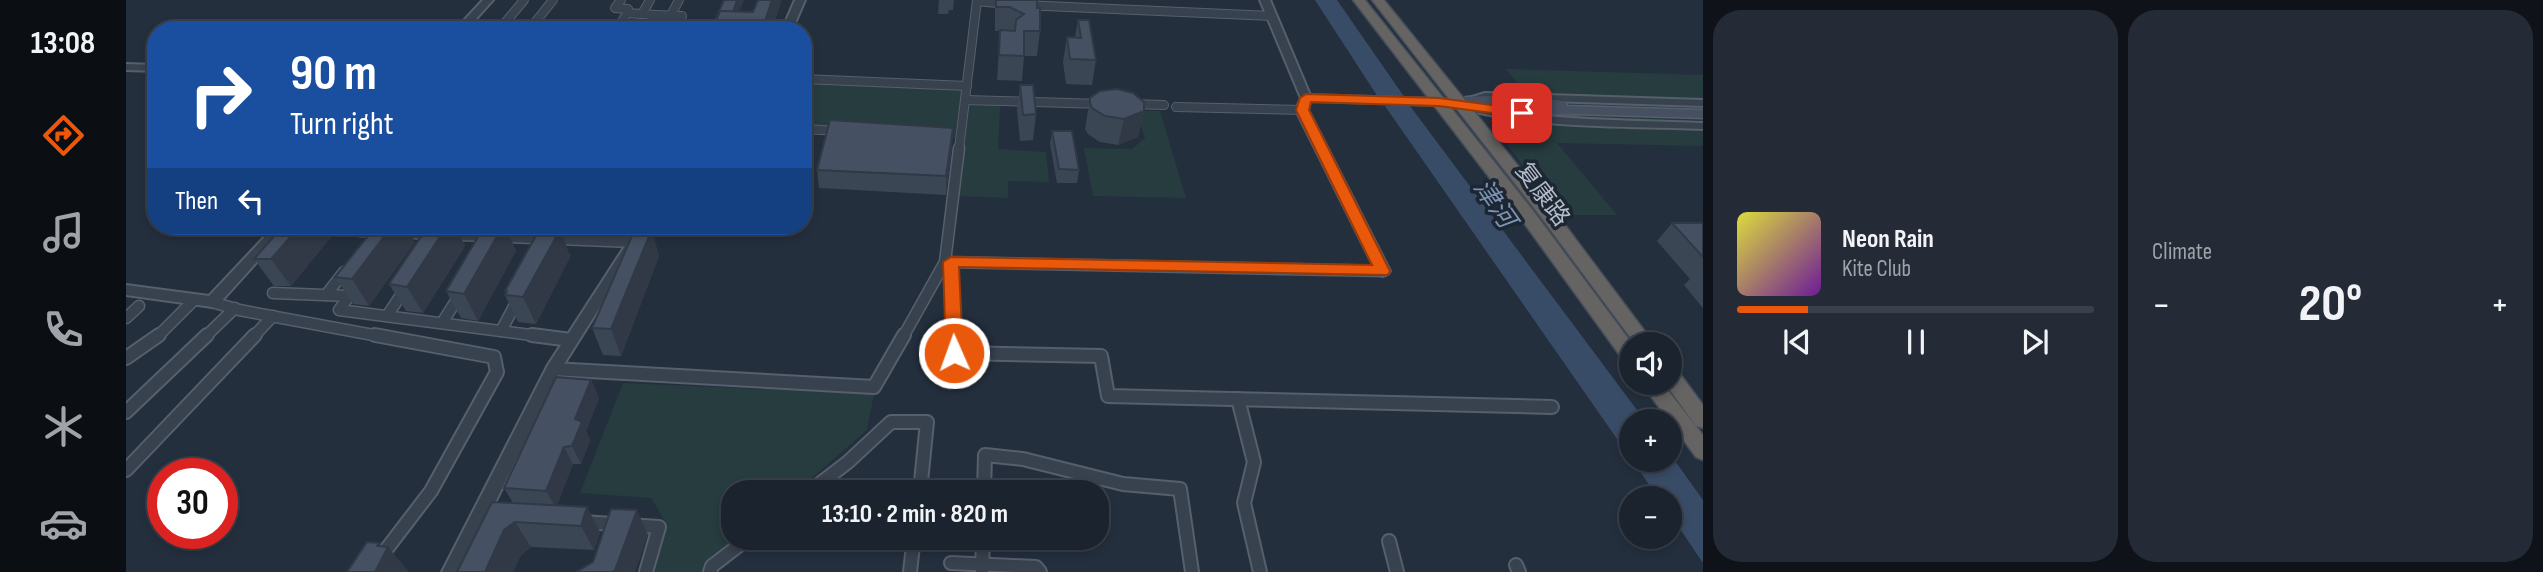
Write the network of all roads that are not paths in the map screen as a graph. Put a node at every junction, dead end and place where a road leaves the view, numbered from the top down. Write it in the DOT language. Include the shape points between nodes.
graph roads {
  1 [pos="488,0"];
  2 [pos="524,0"];
  3 [pos="553,0"];
  4 [pos="621,0"];
  5 [pos="650,0"];
  6 [pos="679,0"];
  7 [pos="800,0"];
  8 [pos="1101,0"];
  9 [pos="1265,0"];
  10 [pos="1359,0"];
  11 [pos="1378,0"];
  12 [pos="977,1"];
  13 [pos="1102,9"];
  14 [pos="627,13"];
  15 [pos="642,14"];
  16 [pos="655,15"];
  17 [pos="671,15"];
  18 [pos="1272,16"];
  19 [pos="468,21"];
  20 [pos="506,21"];
  21 [pos="536,21"];
  22 [pos="622,21"];
  23 [pos="651,21"];
  24 [pos="679,21"];
  25 [pos="791,21"];
  26 [pos="126,68"];
  27 [pos="147,69"];
  28 [pos="812,79"];
  29 [pos="968,86"];
  30 [pos="966,100"];
  31 [pos="1439,102"];
  32 [pos="1703,103"];
  33 [pos="1108,104"];
  34 [pos="1122,104"];
  35 [pos="1304,104"];
  36 [pos="1462,104"];
  37 [pos="1164,105"];
  38 [pos="1176,107"];
  39 [pos="1703,112"];
  40 [pos="1703,126"];
  41 [pos="812,130"];
  42 [pos="856,132"];
  43 [pos="948,139"];
  44 [pos="961,140"];
  45 [pos="274,235"];
  46 [pos="373,235"];
  47 [pos="395,235"];
  48 [pos="441,235"];
  49 [pos="468,235"];
  50 [pos="553,235"];
  51 [pos="638,235"];
  52 [pos="495,236"];
  53 [pos="551,239"];
  54 [pos="367,242"];
  55 [pos="634,242"];
  56 [pos="389,243"];
  57 [pos="435,245"];
  58 [pos="489,247"];
  59 [pos="545,250"];
  60 [pos="948,262"];
  61 [pos="351,263"];
  62 [pos="1383,271"];
  63 [pos="365,275"];
  64 [pos="414,275"];
  65 [pos="526,285"];
  66 [pos="126,290"];
  67 [pos="462,291"];
  68 [pos="274,293"];
  69 [pos="327,295"];
  70 [pos="349,296"];
  71 [pos="194,300"];
  72 [pos="212,302"];
  73 [pos="139,306"];
  74 [pos="234,308"];
  75 [pos="273,316"];
  76 [pos="387,316"];
  77 [pos="126,318"];
  78 [pos="442,323"];
  79 [pos="501,331"];
  80 [pos="1636,332"];
  81 [pos="571,340"];
  82 [pos="1619,340"];
  83 [pos="126,358"];
  84 [pos="553,369"];
  85 [pos="1682,391"];
  86 [pos="1660,395"];
  87 [pos="1238,399"];
  88 [pos="1552,407"];
  89 [pos="126,412"];
  90 [pos="1703,420"];
  91 [pos="1703,451"];
  92 [pos="126,470"];
  93 [pos="825,480"];
  94 [pos="921,480"];
  95 [pos="984,480"];
  96 [pos="1108,480"];
  97 [pos="1109,480"];
  98 [pos="562,521"];
  99 [pos="1389,541"];
  100 [pos="733,550"];
  101 [pos="913,550"];
  102 [pos="983,550"];
  103 [pos="951,563"];
  104 [pos="983,568"];
  105 [pos="369,572"];
  106 [pos="451,572"];
  107 [pos="646,572"];
  108 [pos="710,572"];
  109 [pos="910,572"];
  110 [pos="1040,572"];
  111 [pos="1192,572"];
  112 [pos="1260,572"];
  113 [pos="1397,572"];
  1 -- 19 [label="street"];
  2 -- 20 [label="street"];
  3 -- 21 [label="street"];
  4 -- 14 [label="street" via="615,8 628,9"];
  5 -- 15 [label="street"];
  6 -- 17 [label="street"];
  7 -- 25 [label="street"];
  8 -- 13 [label="street"];
  9 -- 18 [label="street"];
  10 -- 31 [label="highway, 复康路"];
  11 -- 36 [label="highway, 复康路"];
  12 -- 13 [label="street"];
  12 -- 29 [label="street"];
  13 -- 18 [label="street"];
  14 -- 15 [label="street"];
  14 -- 22 [label="street"];
  15 -- 16 [label="street"];
  16 -- 17 [label="street"];
  16 -- 23 [label="street"];
  17 -- 24 [label="street" via="682,16"];
  18 -- 35 [label="street"];
  26 -- 27 [label="street"];
  28 -- 29 [label="street"];
  29 -- 30 [label="street"];
  30 -- 33 [label="street"];
  30 -- 44 [label="street"];
  31 -- 35 [label="street"];
  31 -- 36 [label="main road"];
  31 -- 82 [label="highway, 复康路"];
  32 -- 36 [label="street" via="1485,96"];
  34 -- 37 [label="street"];
  35 -- 38 [label="street"];
  35 -- 62 [label="street"];
  36 -- 39 [label="main road" via="1522,113 1573,108"];
  36 -- 40 [label="street" via="1503,115"];
  36 -- 80 [label="highway, 复康路"];
  41 -- 42 [label="street"];
  43 -- 44 [label="street"];
  44 -- 60 [label="street"];
  45 -- 72 [label="street"];
  46 -- 54 [label="street"];
  47 -- 56 [label="street"];
  48 -- 57 [label="street"];
  49 -- 52 [label="street"];
  50 -- 53 [label="street"];
  51 -- 55 [label="street"];
  52 -- 53 [label="street"];
  52 -- 58 [label="street"];
  53 -- 55 [label="street"];
  53 -- 59 [label="street"];
  55 -- 81 [label="street"];
  60 -- 62 [label="street"];
  60 -- 84 [label="street" via="874,387"];
  60 -- 87 [label="street" via="954,353 1101,356 1108,396"];
  61 -- 69 [label="street"];
  63 -- 70 [label="street"];
  64 -- 76 [label="street"];
  65 -- 79 [label="street"];
  66 -- 71 [label="street"];
  67 -- 78 [label="street"];
  68 -- 69 [label="street"];
  69 -- 70 [label="street"];
  70 -- 76 [label="street" via="338,310"];
  71 -- 72 [label="street"];
  71 -- 83 [label="street" via="152,342"];
  72 -- 74 [label="street"];
  73 -- 77 [label="street"];
  74 -- 75 [label="street"];
  74 -- 89 [label="street"];
  75 -- 92 [label="street"];
  75 -- 105 [label="street" via="494,357 497,372 431,491"];
  76 -- 78 [label="street"];
  78 -- 79 [label="street"];
  79 -- 81 [label="street"];
  81 -- 84 [label="street"];
  84 -- 106 [label="street" via="485,516"];
  85 -- 90 [label="highway"];
  86 -- 91 [label="highway"];
  87 -- 88 [label="street"];
  87 -- 112 [label="street" via="1254,462 1244,503"];
  93 -- 94 [label="street" via="891,422 927,422"];
  95 -- 96 [label="street" via="985,455 1023,459"];
  97 -- 111 [label="street" via="1180,489"];
  98 -- 107 [label="street" via="659,527"];
  99 -- 113 [label="street"];
  100 -- 108 [label="street"];
  101 -- 109 [label="street"];
  102 -- 104 [label="street"];
  103 -- 104 [label="street"];
  104 -- 110 [label="street" via="1036,567"];
}
